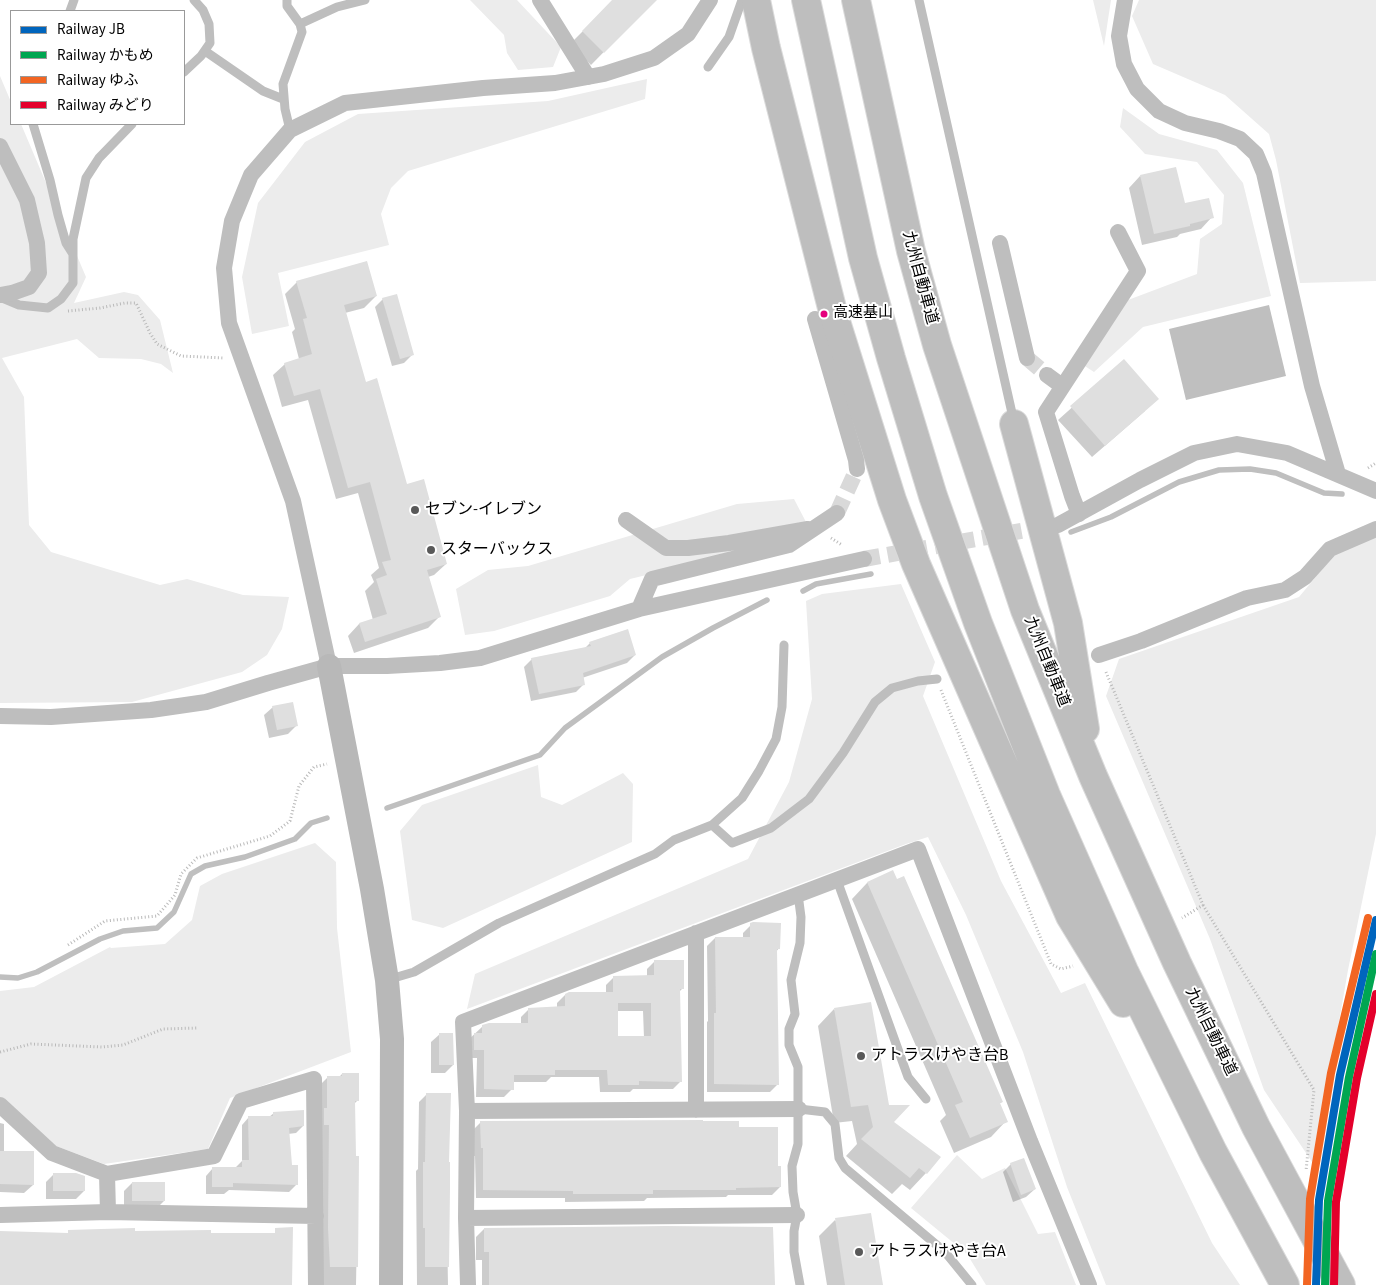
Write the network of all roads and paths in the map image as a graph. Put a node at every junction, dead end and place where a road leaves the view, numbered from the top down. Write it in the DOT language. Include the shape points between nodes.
graph roads {
  1 [pos="194,0"];
  2 [pos="288,0"];
  3 [pos="365,0"];
  4 [pos="540,0"];
  5 [pos="710,0"];
  6 [pos="742,0"];
  7 [pos="756,0"];
  8 [pos="806,0"];
  9 [pos="856,0"];
  10 [pos="919,0"];
  11 [pos="1125,0"];
  12 [pos="300,24"];
  13 [pos="205,51"];
  14 [pos="708,67"];
  15 [pos="185,71"];
  16 [pos="588,77"];
  17 [pos="283,99"];
  18 [pos="33,125"];
  19 [pos="131,125"];
  20 [pos="290,130"];
  21 [pos="0,146"];
  22 [pos="1118,232"];
  23 [pos="1000,243"];
  24 [pos="73,255"];
  25 [pos="0,296"];
  26 [pos="48,308"];
  27 [pos="815,319"];
  28 [pos="1027,358"];
  29 [pos="241,359"];
  30 [pos="1047,375"];
  31 [pos="1062,386"];
  32 [pos="1014,424"];
  33 [pos="857,469"];
  34 [pos="1338,474"];
  35 [pos="1376,491"];
  36 [pos="837,513"];
  37 [pos="1079,514"];
  38 [pos="626,520"];
  39 [pos="1058,525"];
  40 [pos="815,528"];
  41 [pos="1376,529"];
  42 [pos="864,559"];
  43 [pos="639,609"];
  44 [pos="784,646"];
  45 [pos="1099,655"];
  46 [pos="329,666"];
  47 [pos="937,679"];
  48 [pos="0,716"];
  49 [pos="347,760"];
  50 [pos="1093,776"];
  51 [pos="712,825"];
  52 [pos="837,880"];
  53 [pos="798,894"];
  54 [pos="1203,905"];
  55 [pos="1182,918"];
  56 [pos="696,933"];
  57 [pos="68,945"];
  58 [pos="1078,965"];
  59 [pos="387,980"];
  60 [pos="196,1028"];
  61 [pos="0,1052"];
  62 [pos="926,1099"];
  63 [pos="0,1106"];
  64 [pos="799,1109"];
  65 [pos="696,1110"];
  66 [pos="467,1111"];
  67 [pos="1214,1152"];
  68 [pos="1306,1173"];
  69 [pos="107,1174"];
  70 [pos="108,1212"];
  71 [pos="0,1215"];
  72 [pos="797,1215"];
  73 [pos="316,1216"];
  74 [pos="466,1218"];
  75 [pos="316,1285"];
  76 [pos="391,1285"];
  77 [pos="468,1285"];
  78 [pos="800,1285"];
  79 [pos="972,1285"];
  80 [pos="1089,1285"];
  81 [pos="1286,1285"];
  82 [pos="1341,1285"];
  1 -- 13 [label="lane" via="209,24 210,43"];
  2 -- 12 [label="lane" via="288,6"];
  3 -- 12 [label="lane" via="337,7"];
  4 -- 16 [label="street"];
  5 -- 16 [label="street" via="688,34 654,58"];
  6 -- 14 [label="lane" via="729,37"];
  7 -- 67 [label="highway" via="833,312 892,500 916,564 1070,916"];
  8 -- 67 [label="highway" via="866,267 933,496 978,623 1046,795 1124,971"];
  9 -- 50 [label="highway, 九州自動車道" via="909,241 937,345 1025,610"];
  10 -- 32 [label="lane"];
  11 -- 34 [label="street" via="1119,36 1124,64 1137,89 1159,111 1184,123 1240,139 1256,154 1264,173 1312,386"];
  12 -- 17 [label="lane" via="302,32 283,84"];
  13 -- 15 [label="lane"];
  13 -- 17 [label="lane" via="264,91"];
  16 -- 20 [label="street" via="344,103"];
  17 -- 20 [label="lane"];
  18 -- 24 [label="lane" via="63,234"];
  19 -- 24 [label="lane" via="99,158 86,178 73,239"];
  20 -- 29 [label="street" via="251,176 232,221 224,268 229,323"];
  21 -- 25 [label="street" via="27,200 39,273 29,288"];
  22 -- 31 [label="street" via="1138,271"];
  23 -- 28 [label="street"];
  24 -- 26 [label="lane" via="72,283 61,299"];
  25 -- 26 [label="lane" via="19,305"];
  26 -- 29 [label="path" via="67,311 136,304 158,344 181,356"];
  27 -- 33 [label="street"];
  29 -- 46 [label="street" via="293,500"];
  30 -- 31 [label="street"];
  31 -- 37 [label="street" via="1046,412"];
  32 -- 50 [label="highway" via="1068,623"];
  34 -- 35 [label="street"];
  34 -- 37 [label="street" via="1287,453 1237,444 1194,453"];
  36 -- 40 [label="street"];
  37 -- 39 [label="street"];
  38 -- 40 [label="street" via="666,548 721,544"];
  40 -- 42 [label="path"];
  40 -- 43 [label="street" via="789,545 652,579"];
  41 -- 45 [label="street" via="1330,549 1305,577 1285,590 1247,598"];
  42 -- 43 [label="street"];
  43 -- 46 [label="street" via="480,658 387,666"];
  44 -- 51 [label="lane" via="782,707 776,739 742,798"];
  45 -- 54 [label="path"];
  46 -- 48 [label="street" via="206,702 151,710 51,717"];
  46 -- 49 [label="street"];
  47 -- 51 [label="lane" via="892,688 875,702 844,753 809,798 770,828 732,843"];
  47 -- 58 [label="path" via="1051,964 1061,969"];
  49 -- 57 [label="path" via="314,767 299,786 290,821 270,836 197,858 181,874 175,895 157,916 104,921"];
  49 -- 59 [label="street"];
  50 -- 82 [label="highway, 九州自動車道" via="1177,963 1256,1127"];
  51 -- 59 [label="lane" via="674,840 655,854 499,923 414,972"];
  52 -- 53 [label="street"];
  52 -- 62 [label="lane" via="908,1077"];
  52 -- 80 [label="street" via="918,849"];
  53 -- 56 [label="street"];
  53 -- 64 [label="lane" via="800,942 791,980 795,1014 789,1029 789,1045 798,1067"];
  54 -- 55 [label="path"];
  54 -- 68 [label="path" via="1314,1090"];
  56 -- 65 [label="street"];
  56 -- 66 [label="street" via="463,1022"];
  59 -- 76 [label="street" via="392,1039"];
  60 -- 61 [label="path" via="163,1029 123,1045 31,1044"];
  63 -- 69 [label="street" via="52,1153"];
  64 -- 65 [label="street"];
  64 -- 72 [label="lane" via="798,1144 792,1166"];
  64 -- 79 [label="lane" via="825,1112 835,1124 839,1158 844,1168 945,1252"];
  65 -- 66 [label="street"];
  66 -- 74 [label="street"];
  67 -- 81 [label="highway"];
  69 -- 70 [label="street"];
  69 -- 73 [label="street" via="214,1156 240,1101 314,1079"];
  70 -- 71 [label="street"];
  70 -- 73 [label="street"];
  72 -- 74 [label="street"];
  72 -- 78 [label="lane" via="794,1252"];
  73 -- 75 [label="street"];
  74 -- 77 [label="street"];
}
